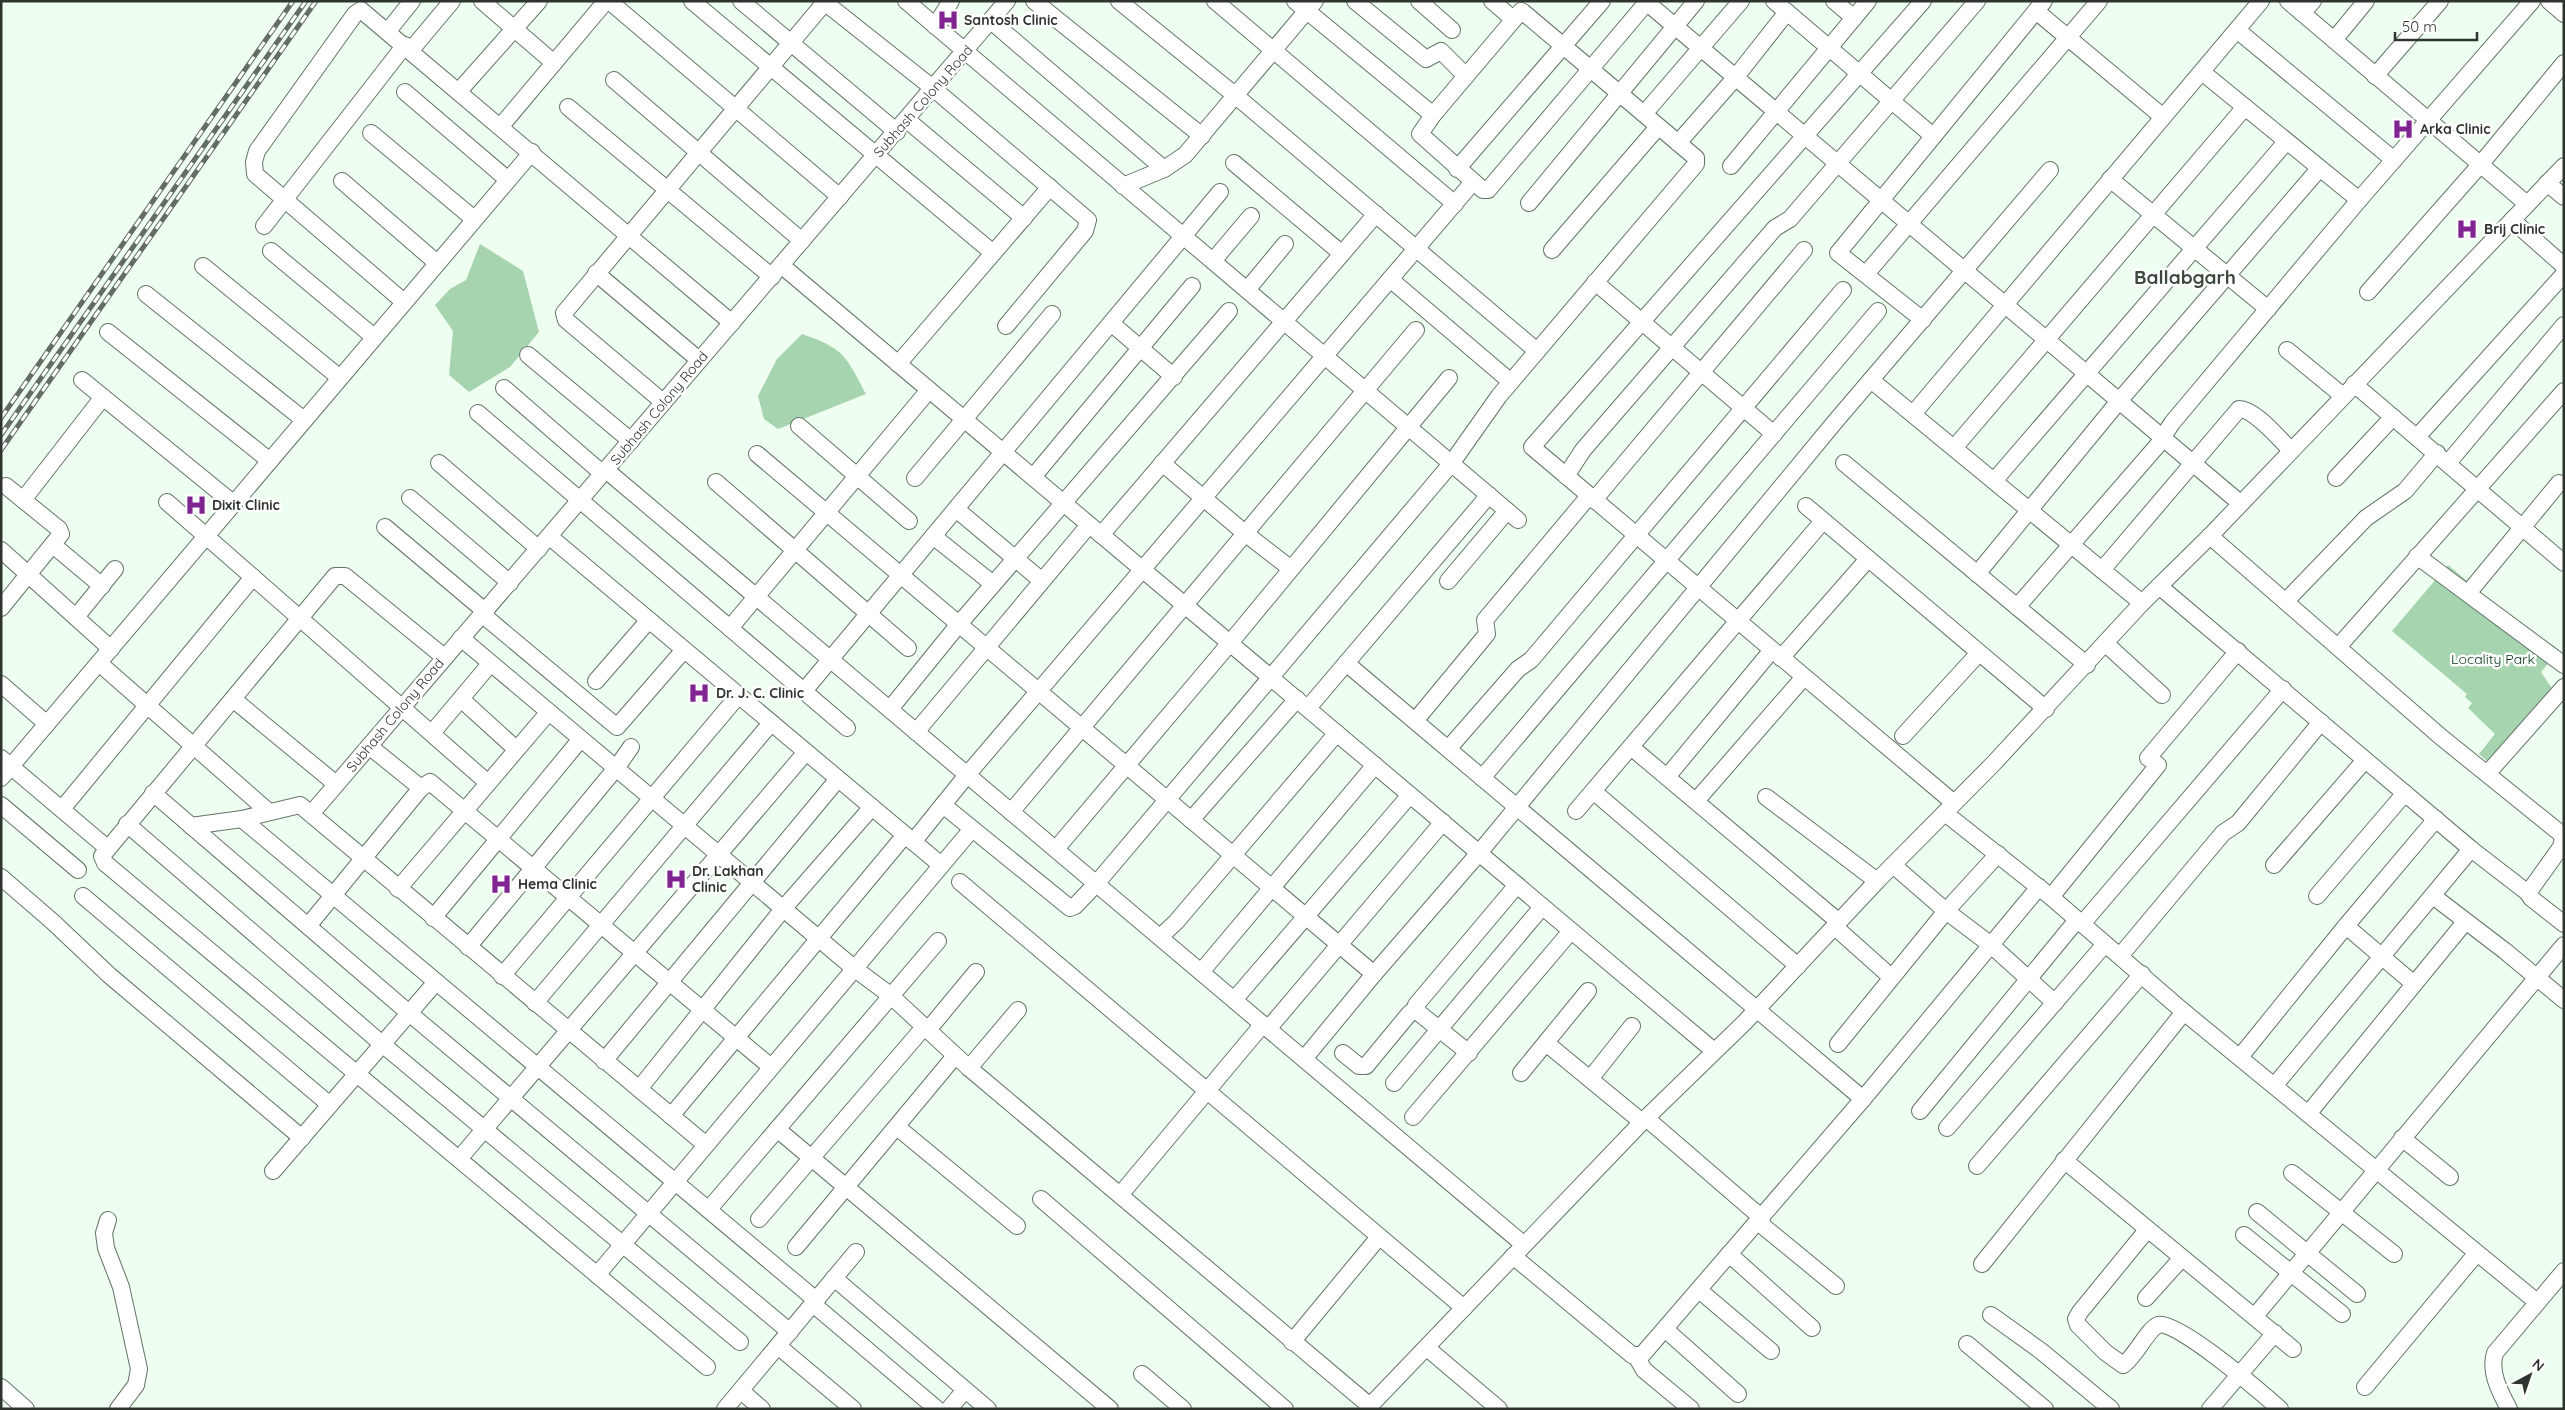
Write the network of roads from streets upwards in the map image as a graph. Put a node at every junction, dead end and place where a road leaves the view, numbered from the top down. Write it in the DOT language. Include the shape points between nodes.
graph roads {
  1 [pos="412,1"];
  2 [pos="452,1"];
  3 [pos="482,1"];
  4 [pos="539,1"];
  5 [pos="607,1"];
  6 [pos="692,1"];
  7 [pos="741,1"];
  8 [pos="906,1"];
  9 [pos="951,1"];
  10 [pos="1007,1"];
  11 [pos="1034,1"];
  12 [pos="1119,1"];
  13 [pos="1215,1"];
  14 [pos="1354,1"];
  15 [pos="1419,1"];
  16 [pos="1492,1"];
  17 [pos="1602,1"];
  18 [pos="1696,1"];
  19 [pos="1742,1"];
  20 [pos="1774,1"];
  21 [pos="1834,1"];
  22 [pos="1868,1"];
  23 [pos="1923,1"];
  24 [pos="1977,1"];
  25 [pos="2099,1"];
  26 [pos="2261,1"];
  27 [pos="2288,1"];
  28 [pos="2366,1"];
  29 [pos="2440,1"];
  30 [pos="2532,1"];
  31 [pos="2549,1"];
  32 [pos="824,2"];
  33 [pos="1646,2"];
  34 [pos="1306,4"];
  35 [pos="362,6"];
  36 [pos="2040,6"];
  37 [pos="2307,7"];
  38 [pos="1787,12"];
  39 [pos="2564,14"];
  40 [pos="1854,18"];
  41 [pos="1513,19"];
  42 [pos="992,21"];
  43 [pos="936,26"];
  44 [pos="1675,27"];
  45 [pos="515,29"];
  46 [pos="1452,30"];
  47 [pos="2237,30"];
  48 [pos="388,31"];
  49 [pos="2068,36"];
  50 [pos="2334,40"];
  51 [pos="790,42"];
  52 [pos="1564,46"];
  53 [pos="408,48"];
  54 [pos="1701,48"];
  55 [pos="1829,48"];
  56 [pos="1274,51"];
  57 [pos="966,52"];
  58 [pos="554,63"];
  59 [pos="2564,63"];
  60 [pos="770,66"];
  61 [pos="1590,69"];
  62 [pos="2202,72"];
  63 [pos="1859,73"];
  64 [pos="1466,76"];
  65 [pos="2375,76"];
  66 [pos="1735,78"];
  67 [pos="614,80"];
  68 [pos="934,89"];
  69 [pos="405,92"];
  70 [pos="459,92"];
  71 [pos="1620,94"];
  72 [pos="1236,96"];
  73 [pos="1891,100"];
  74 [pos="568,107"];
  75 [pos="2245,107"];
  76 [pos="735,108"];
  77 [pos="1776,112"];
  78 [pos="1644,114"];
  79 [pos="1434,115"];
  80 [pos="2163,117"];
  81 [pos="2430,122"];
  82 [pos="501,126"];
  83 [pos="902,126"];
  84 [pos="1658,127"];
  85 [pos="371,133"];
  86 [pos="1202,136"];
  87 [pos="1804,136"];
  88 [pos="1933,136"];
  89 [pos="2286,142"];
  90 [pos="1678,144"];
  91 [pos="532,152"];
  92 [pos="698,152"];
  93 [pos="876,155"];
  94 [pos="2394,160"];
  95 [pos="1234,163"];
  96 [pos="1836,163"];
  97 [pos="2480,165"];
  98 [pos="1730,166"];
  99 [pos="2564,166"];
  100 [pos="1164,168"];
  101 [pos="1457,169"];
  102 [pos="2319,169"];
  103 [pos="2050,170"];
  104 [pos="2110,179"];
  105 [pos="508,180"];
  106 [pos="342,181"];
  107 [pos="1473,182"];
  108 [pos="2547,183"];
  109 [pos="1123,186"];
  110 [pos="1050,188"];
  111 [pos="666,189"];
  112 [pos="1220,192"];
  113 [pos="2564,196"];
  114 [pos="840,197"];
  115 [pos="1880,200"];
  116 [pos="2359,200"];
  117 [pos="284,201"];
  118 [pos="1529,203"];
  119 [pos="1455,204"];
  120 [pos="2527,204"];
  121 [pos="1376,214"];
  122 [pos="2153,214"];
  123 [pos="1251,216"];
  124 [pos="1024,218"];
  125 [pos="474,219"];
  126 [pos="2512,220"];
  127 [pos="1909,225"];
  128 [pos="264,226"];
  129 [pos="628,234"];
  130 [pos="1183,236"];
  131 [pos="802,241"];
  132 [pos="1284,244"];
  133 [pos="1416,249"];
  134 [pos="2195,249"];
  135 [pos="1552,250"];
  136 [pos="1804,250"];
  137 [pos="270,251"];
  138 [pos="994,253"];
  139 [pos="1341,253"];
  140 [pos="1213,262"];
  141 [pos="437,263"];
  142 [pos="203,266"];
  143 [pos="2564,266"];
  144 [pos="776,271"];
  145 [pos="1965,271"];
  146 [pos="596,273"];
  147 [pos="1866,274"];
  148 [pos="2564,274"];
  149 [pos="2226,275"];
  150 [pos="1390,279"];
  151 [pos="1595,282"];
  152 [pos="1192,286"];
  153 [pos="1247,290"];
  154 [pos="1843,290"];
  155 [pos="2368,292"];
  156 [pos="146,294"];
  157 [pos="404,302"];
  158 [pos="2005,305"];
  159 [pos="2268,309"];
  160 [pos="1229,311"];
  161 [pos="1878,311"];
  162 [pos="1052,314"];
  163 [pos="1923,320"];
  164 [pos="1283,321"];
  165 [pos="1641,322"];
  166 [pos="732,323"];
  167 [pos="1111,323"];
  168 [pos="2564,325"];
  169 [pos="1006,326"];
  170 [pos="1416,330"];
  171 [pos="108,332"];
  172 [pos="374,337"];
  173 [pos="2047,341"];
  174 [pos="1140,348"];
  175 [pos="1670,348"];
  176 [pos="2287,350"];
  177 [pos="1537,351"];
  178 [pos="528,355"];
  179 [pos="1324,356"];
  180 [pos="699,360"];
  181 [pos="898,364"];
  182 [pos="1700,373"];
  183 [pos="2086,374"];
  184 [pos="1174,377"];
  185 [pos="340,378"];
  186 [pos="1449,378"];
  187 [pos="82,380"];
  188 [pos="1871,380"];
  189 [pos="1511,382"];
  190 [pos="2354,384"];
  191 [pos="504,388"];
  192 [pos="928,390"];
  193 [pos="1365,391"];
  194 [pos="2564,391"];
  195 [pos="2343,396"];
  196 [pos="103,397"];
  197 [pos="2119,401"];
  198 [pos="663,402"];
  199 [pos="1743,409"];
  200 [pos="478,413"];
  201 [pos="1913,414"];
  202 [pos="2393,417"];
  203 [pos="304,420"];
  204 [pos="965,420"];
  205 [pos="799,426"];
  206 [pos="1408,426"];
  207 [pos="1774,434"];
  208 [pos="2417,437"];
  209 [pos="2163,438"];
  210 [pos="631,441"];
  211 [pos="1954,448"];
  212 [pos="2291,450"];
  213 [pos="1003,452"];
  214 [pos="757,454"];
  215 [pos="2443,458"];
  216 [pos="270,461"];
  217 [pos="439,463"];
  218 [pos="1162,463"];
  219 [pos="1844,463"];
  220 [pos="2192,463"];
  221 [pos="1451,464"];
  222 [pos="605,472"];
  223 [pos="857,476"];
  224 [pos="1566,476"];
  225 [pos="1033,477"];
  226 [pos="916,478"];
  227 [pos="2336,478"];
  228 [pos="1994,481"];
  229 [pos="716,482"];
  230 [pos="2559,483"];
  231 [pos="6,486"];
  232 [pos="2478,490"];
  233 [pos="1489,495"];
  234 [pos="410,498"];
  235 [pos="1204,498"];
  236 [pos="1592,498"];
  237 [pos="23,500"];
  238 [pos="580,500"];
  239 [pos="168,502"];
  240 [pos="1064,503"];
  241 [pos="234,504"];
  242 [pos="2240,504"];
  243 [pos="1806,506"];
  244 [pos="956,509"];
  245 [pos="2030,510"];
  246 [pos="826,512"];
  247 [pos="909,520"];
  248 [pos="1824,521"];
  249 [pos="385,527"];
  250 [pos="2521,528"];
  251 [pos="1095,530"];
  252 [pos="1246,534"];
  253 [pos="206,536"];
  254 [pos="933,536"];
  255 [pos="1636,536"];
  256 [pos="2210,536"];
  257 [pos="544,543"];
  258 [pos="2070,544"];
  259 [pos="52,545"];
  260 [pos="1,550"];
  261 [pos="794,550"];
  262 [pos="2417,556"];
  263 [pos="1015,559"];
  264 [pos="1868,559"];
  265 [pos="1666,561"];
  266 [pos="2564,564"];
  267 [pos="1290,568"];
  268 [pos="115,569"];
  269 [pos="1143,570"];
  270 [pos="2102,570"];
  271 [pos="1977,574"];
  272 [pos="29,575"];
  273 [pos="900,576"];
  274 [pos="253,577"];
  275 [pos="1042,581"];
  276 [pos="1448,581"];
  277 [pos="510,583"];
  278 [pos="993,584"];
  279 [pos="102,586"];
  280 [pos="2160,586"];
  281 [pos="1698,588"];
  282 [pos="2469,592"];
  283 [pos="756,596"];
  284 [pos="2286,601"];
  285 [pos="2142,603"];
  286 [pos="1186,606"];
  287 [pos="2017,607"];
  288 [pos="1,608"];
  289 [pos="869,613"];
  290 [pos="484,614"];
  291 [pos="76,617"];
  292 [pos="300,617"];
  293 [pos="649,620"];
  294 [pos="1739,622"];
  295 [pos="959,624"];
  296 [pos="730,628"];
  297 [pos="461,638"];
  298 [pos="1230,643"];
  299 [pos="2106,644"];
  300 [pos="2338,647"];
  301 [pos="908,648"];
  302 [pos="986,648"];
  303 [pos="111,649"];
  304 [pos="684,650"];
  305 [pos="2238,652"];
  306 [pos="1979,653"];
  307 [pos="1776,654"];
  308 [pos="444,657"];
  309 [pos="830,659"];
  310 [pos="99,663"];
  311 [pos="1346,663"];
  312 [pos="490,664"];
  313 [pos="2087,665"];
  314 [pos="2564,665"];
  315 [pos="1270,676"];
  316 [pos="1804,677"];
  317 [pos="596,682"];
  318 [pos="1,684"];
  319 [pos="2564,687"];
  320 [pos="2283,689"];
  321 [pos="804,691"];
  322 [pos="1040,692"];
  323 [pos="2162,695"];
  324 [pos="738,696"];
  325 [pos="233,699"];
  326 [pos="461,699"];
  327 [pos="1302,704"];
  328 [pos="149,706"];
  329 [pos="403,706"];
  330 [pos="890,709"];
  331 [pos="2046,709"];
  332 [pos="548,713"];
  333 [pos="1415,721"];
  334 [pos="2321,722"];
  335 [pos="770,723"];
  336 [pos="47,724"];
  337 [pos="847,728"];
  338 [pos="1083,729"];
  339 [pos="916,732"];
  340 [pos="432,733"];
  341 [pos="1337,733"];
  342 [pos="1904,736"];
  343 [pos="580,740"];
  344 [pos="195,746"];
  345 [pos="369,746"];
  346 [pos="631,747"];
  347 [pos="1631,747"];
  348 [pos="516,749"];
  349 [pos="1448,749"];
  350 [pos="806,752"];
  351 [pos="2365,760"];
  352 [pos="1375,765"];
  353 [pos="1127,766"];
  354 [pos="5,767"];
  355 [pos="617,767"];
  356 [pos="967,774"];
  357 [pos="2487,774"];
  358 [pos="1667,777"];
  359 [pos="1482,778"];
  360 [pos="838,779"];
  361 [pos="488,783"];
  362 [pos="336,784"];
  363 [pos="421,788"];
  364 [pos="1593,791"];
  365 [pos="2405,793"];
  366 [pos="153,794"];
  367 [pos="1410,795"];
  368 [pos="652,797"];
  369 [pos="1766,797"];
  370 [pos="1167,800"];
  371 [pos="1696,801"];
  372 [pos="1,805"];
  373 [pos="943,805"];
  374 [pos="872,807"];
  375 [pos="1517,807"];
  376 [pos="1949,808"];
  377 [pos="62,809"];
  378 [pos="465,810"];
  379 [pos="1576,811"];
  380 [pos="269,812"];
  381 [pos="1011,812"];
  382 [pos="311,814"];
  383 [pos="242,819"];
  384 [pos="2436,819"];
  385 [pos="1191,820"];
  386 [pos="1443,822"];
  387 [pos="127,824"];
  388 [pos="684,824"];
  389 [pos="190,826"];
  390 [pos="972,829"];
  391 [pos="909,838"];
  392 [pos="499,839"];
  393 [pos="106,848"];
  394 [pos="1056,849"];
  395 [pos="2472,849"];
  396 [pos="1478,853"];
  397 [pos="719,854"];
  398 [pos="1998,854"];
  399 [pos="1233,855"];
  400 [pos="364,860"];
  401 [pos="941,865"];
  402 [pos="1893,865"];
  403 [pos="2274,865"];
  404 [pos="534,868"];
  405 [pos="78,870"];
  406 [pos="1,877"];
  407 [pos="1877,880"];
  408 [pos="752,882"];
  409 [pos="960,882"];
  410 [pos="1096,884"];
  411 [pos="1517,885"];
  412 [pos="1271,888"];
  413 [pos="398,889"];
  414 [pos="2045,892"];
  415 [pos="2528,893"];
  416 [pos="334,895"];
  417 [pos="83,896"];
  418 [pos="2317,896"];
  419 [pos="2433,896"];
  420 [pos="568,897"];
  421 [pos="1542,907"];
  422 [pos="784,909"];
  423 [pos="1946,911"];
  424 [pos="1305,916"];
  425 [pos="433,918"];
  426 [pos="2080,922"];
  427 [pos="2465,922"];
  428 [pos="600,924"];
  429 [pos="1837,924"];
  430 [pos="2564,924"];
  431 [pos="308,926"];
  432 [pos="2346,926"];
  433 [pos="1571,931"];
  434 [pos="1160,937"];
  435 [pos="819,939"];
  436 [pos="938,941"];
  437 [pos="1338,944"];
  438 [pos="2105,944"];
  439 [pos="2564,945"];
  440 [pos="1991,946"];
  441 [pos="468,947"];
  442 [pos="635,953"];
  443 [pos="2120,956"];
  444 [pos="2382,957"];
  445 [pos="1798,966"];
  446 [pos="855,969"];
  447 [pos="976,972"];
  448 [pos="1201,972"];
  449 [pos="1374,974"];
  450 [pos="2142,974"];
  451 [pos="502,976"];
  452 [pos="2535,977"];
  453 [pos="1891,978"];
  454 [pos="2027,979"];
  455 [pos="436,982"];
  456 [pos="669,982"];
  457 [pos="2414,984"];
  458 [pos="1588,991"];
  459 [pos="890,995"];
  460 [pos="1234,1000"];
  461 [pos="2564,1000"];
  462 [pos="535,1003"];
  463 [pos="2055,1003"];
  464 [pos="1416,1008"];
  465 [pos="703,1010"];
  466 [pos="1018,1010"];
  467 [pos="1757,1010"];
  468 [pos="2184,1012"];
  469 [pos="409,1013"];
  470 [pos="1266,1026"];
  471 [pos="1632,1026"];
  472 [pos="927,1028"];
  473 [pos="1439,1028"];
  474 [pos="568,1031"];
  475 [pos="736,1038"];
  476 [pos="1546,1043"];
  477 [pos="382,1044"];
  478 [pos="1838,1044"];
  479 [pos="1714,1051"];
  480 [pos="1469,1053"];
  481 [pos="1342,1054"];
  482 [pos="956,1056"];
  483 [pos="2240,1057"];
  484 [pos="1304,1059"];
  485 [pos="604,1061"];
  486 [pos="539,1065"];
  487 [pos="771,1067"];
  488 [pos="969,1068"];
  489 [pos="1520,1073"];
  490 [pos="356,1074"];
  491 [pos="1590,1079"];
  492 [pos="1394,1083"];
  493 [pos="2275,1085"];
  494 [pos="639,1089"];
  495 [pos="1208,1092"];
  496 [pos="511,1098"];
  497 [pos="1864,1100"];
  498 [pos="330,1105"];
  499 [pos="1920,1111"];
  500 [pos="2308,1114"];
  501 [pos="671,1116"];
  502 [pos="1413,1117"];
  503 [pos="1644,1120"];
  504 [pos="897,1127"];
  505 [pos="777,1128"];
  506 [pos="1947,1128"];
  507 [pos="485,1129"];
  508 [pos="302,1138"];
  509 [pos="2402,1138"];
  510 [pos="706,1145"];
  511 [pos="811,1157"];
  512 [pos="459,1159"];
  513 [pos="2064,1160"];
  514 [pos="1977,1166"];
  515 [pos="2375,1170"];
  516 [pos="274,1172"];
  517 [pos="2292,1173"];
  518 [pos="2450,1177"];
  519 [pos="676,1181"];
  520 [pos="847,1187"];
  521 [pos="1120,1195"];
  522 [pos="1040,1199"];
  523 [pos="709,1209"];
  524 [pos="2257,1212"];
  525 [pos="649,1213"];
  526 [pos="2342,1213"];
  527 [pos="759,1219"];
  528 [pos="108,1220"];
  529 [pos="1760,1220"];
  530 [pos="1017,1226"];
  531 [pos="2147,1230"];
  532 [pos="2244,1235"];
  533 [pos="1379,1237"];
  534 [pos="623,1244"];
  535 [pos="796,1247"];
  536 [pos="1518,1250"];
  537 [pos="856,1252"];
  538 [pos="2309,1253"];
  539 [pos="1729,1254"];
  540 [pos="2394,1254"];
  541 [pos="2476,1254"];
  542 [pos="2181,1259"];
  543 [pos="1982,1264"];
  544 [pos="2564,1271"];
  545 [pos="2292,1272"];
  546 [pos="597,1275"];
  547 [pos="834,1278"];
  548 [pos="1836,1286"];
  549 [pos="1699,1290"];
  550 [pos="2357,1294"];
  551 [pos="2146,1298"];
  552 [pos="815,1302"];
  553 [pos="2537,1302"];
  554 [pos="1464,1308"];
  555 [pos="2342,1314"];
  556 [pos="1992,1315"];
  557 [pos="2255,1316"];
  558 [pos="1812,1328"];
  559 [pos="1666,1330"];
  560 [pos="790,1332"];
  561 [pos="2275,1333"];
  562 [pos="740,1342"];
  563 [pos="1292,1342"];
  564 [pos="1967,1344"];
  565 [pos="778,1346"];
  566 [pos="1426,1348"];
  567 [pos="2293,1349"];
  568 [pos="1771,1351"];
  569 [pos="1636,1356"];
  570 [pos="707,1367"];
  571 [pos="1142,1374"];
  572 [pos="2239,1375"];
  573 [pos="1,1387"];
  574 [pos="2365,1387"];
  575 [pos="741,1390"];
  576 [pos="965,1390"];
  577 [pos="1738,1394"];
  578 [pos="2270,1406"];
  579 [pos="1368,1407"];
  580 [pos="26,1409"];
  581 [pos="118,1409"];
  582 [pos="725,1409"];
  583 [pos="762,1409"];
  584 [pos="853,1409"];
  585 [pos="937,1409"];
  586 [pos="949,1409"];
  587 [pos="988,1409"];
  588 [pos="1110,1409"];
  589 [pos="1183,1409"];
  590 [pos="1285,1409"];
  591 [pos="1498,1409"];
  592 [pos="1690,1409"];
  593 [pos="2045,1409"];
  594 [pos="2111,1409"];
  595 [pos="2210,1409"];
  596 [pos="2509,1409"];
  1 -- 48 [label="street"];
  2 -- 53 [label="street"];
  3 -- 45 [label="street"];
  4 -- 45 [label="street"];
  5 -- 58 [label="street"];
  5 -- 76 [label="street"];
  6 -- 60 [label="street"];
  7 -- 51 [label="street"];
  8 -- 43 [label="street"];
  9 -- 43 [label="street"];
  10 -- 42 [label="street, Subhash Colony Road"];
  11 -- 86 [label="street"];
  12 -- 72 [label="street"];
  13 -- 56 [label="street"];
  14 -- 64 [label="street" via="1426,60 1441,50"];
  15 -- 46 [label="street"];
  16 -- 41 [label="street"];
  17 -- 52 [label="street"];
  18 -- 44 [label="street"];
  19 -- 54 [label="street"];
  20 -- 38 [label="street"];
  21 -- 40 [label="street"];
  22 -- 40 [label="street"];
  23 -- 63 [label="street"];
  24 -- 73 [label="street"];
  25 -- 49 [label="street"];
  26 -- 47 [label="street"];
  27 -- 37 [label="street"];
  28 -- 50 [label="street"];
  29 -- 65 [label="street"];
  30 -- 81 [label="street"];
  31 -- 39 [label="street"];
  32 -- 51 [label="street"];
  32 -- 68 [label="street"];
  33 -- 44 [label="street"];
  33 -- 61 [label="street"];
  34 -- 56 [label="street"];
  34 -- 79 [label="street"];
  35 -- 48 [label="street"];
  35 -- 117 [label="street" via="257,151 255,174"];
  36 -- 49 [label="street"];
  36 -- 88 [label="street"];
  37 -- 50 [label="street"];
  38 -- 55 [label="street"];
  38 -- 66 [label="street"];
  40 -- 55 [label="street"];
  41 -- 52 [label="street" via="1524,12"];
  41 -- 64 [label="street"];
  42 -- 57 [label="street, Subhash Colony Road"];
  42 -- 100 [label="street"];
  43 -- 57 [label="street"];
  44 -- 54 [label="street"];
  44 -- 71 [label="street"];
  45 -- 58 [label="street"];
  45 -- 70 [label="street"];
  47 -- 62 [label="street"];
  47 -- 94 [label="street"];
  48 -- 53 [label="street"];
  49 -- 80 [label="street"];
  49 -- 127 [label="street"];
  50 -- 65 [label="street"];
  51 -- 60 [label="street"];
  51 -- 83 [label="street"];
  52 -- 61 [label="street"];
  52 -- 101 [label="street"];
  53 -- 70 [label="street"];
  53 -- 117 [label="street"];
  54 -- 66 [label="street"];
  54 -- 78 [label="street"];
  55 -- 63 [label="street"];
  55 -- 77 [label="street"];
  56 -- 72 [label="street"];
  56 -- 119 [label="street"];
  57 -- 68 [label="street, Subhash Colony Road"];
  57 -- 109 [label="street"];
  58 -- 82 [label="street"];
  59 -- 97 [label="street"];
  60 -- 76 [label="street"];
  60 -- 93 [label="street"];
  61 -- 71 [label="street"];
  61 -- 107 [label="street" via="1488,190"];
  62 -- 75 [label="street"];
  62 -- 80 [label="street"];
  63 -- 73 [label="street"];
  63 -- 87 [label="street"];
  64 -- 79 [label="street"];
  65 -- 81 [label="street"];
  66 -- 77 [label="street"];
  66 -- 90 [label="street"];
  67 -- 92 [label="street"];
  68 -- 83 [label="street, Subhash Colony Road"];
  68 -- 110 [label="street"];
  69 -- 105 [label="street"];
  70 -- 82 [label="street"];
  71 -- 78 [label="street"];
  71 -- 118 [label="street"];
  72 -- 86 [label="street"];
  72 -- 121 [label="street"];
  73 -- 88 [label="street"];
  73 -- 96 [label="street"];
  74 -- 111 [label="street"];
  75 -- 89 [label="street"];
  75 -- 122 [label="street"];
  76 -- 92 [label="street"];
  76 -- 114 [label="street"];
  77 -- 87 [label="street"];
  77 -- 98 [label="street"];
  78 -- 84 [label="street"];
  79 -- 101 [label="street" via="1420,134"];
  80 -- 104 [label="street"];
  81 -- 94 [label="street"];
  81 -- 97 [label="street"];
  82 -- 91 [label="street"];
  83 -- 93 [label="street, Subhash Colony Road"];
  83 -- 124 [label="street"];
  84 -- 90 [label="street"];
  84 -- 135 [label="street"];
  85 -- 125 [label="street"];
  86 -- 100 [label="street" via="1186,155"];
  87 -- 96 [label="street"];
  87 -- 165 [label="street"];
  88 -- 115 [label="street"];
  89 -- 102 [label="street"];
  89 -- 134 [label="street"];
  90 -- 151 [label="street" via="1696,158 1696,164"];
  91 -- 105 [label="street"];
  91 -- 129 [label="street"];
  92 -- 111 [label="street"];
  92 -- 131 [label="street"];
  93 -- 114 [label="street, Subhash Colony Road"];
  93 -- 138 [label="street"];
  94 -- 116 [label="street"];
  95 -- 139 [label="street"];
  96 -- 115 [label="street"];
  96 -- 175 [label="street"];
  97 -- 120 [label="street"];
  97 -- 155 [label="street"];
  99 -- 108 [label="street"];
  100 -- 109 [label="street"];
  101 -- 107 [label="street"];
  102 -- 116 [label="street"];
  102 -- 149 [label="street"];
  103 -- 145 [label="street"];
  104 -- 122 [label="street"];
  104 -- 158 [label="street"];
  105 -- 125 [label="street"];
  106 -- 141 [label="street"];
  107 -- 119 [label="street"];
  108 -- 113 [label="street"];
  108 -- 120 [label="street"];
  109 -- 130 [label="street"];
  110 -- 124 [label="street"];
  110 -- 169 [label="street" via="1084,215 1088,226"];
  111 -- 129 [label="street"];
  111 -- 144 [label="street"];
  112 -- 130 [label="street"];
  114 -- 131 [label="street, Subhash Colony Road"];
  115 -- 127 [label="street"];
  115 -- 147 [label="street" via="1838,253"];
  116 -- 159 [label="street"];
  117 -- 128 [label="street"];
  117 -- 157 [label="street"];
  119 -- 133 [label="street"];
  120 -- 126 [label="street"];
  121 -- 133 [label="street"];
  121 -- 139 [label="street"];
  122 -- 134 [label="street"];
  122 -- 173 [label="street"];
  123 -- 140 [label="street"];
  124 -- 138 [label="street"];
  125 -- 141 [label="street"];
  126 -- 143 [label="street"];
  126 -- 190 [label="street"];
  127 -- 145 [label="street"];
  127 -- 147 [label="street"];
  129 -- 146 [label="street"];
  129 -- 166 [label="street"];
  130 -- 140 [label="street"];
  130 -- 167 [label="street"];
  131 -- 144 [label="street, Subhash Colony Road"];
  132 -- 153 [label="street"];
  133 -- 150 [label="street"];
  133 -- 177 [label="street"];
  134 -- 149 [label="street"];
  134 -- 183 [label="street"];
  136 -- 182 [label="street"];
  137 -- 172 [label="street"];
  138 -- 181 [label="street"];
  139 -- 164 [label="street"];
  140 -- 153 [label="street"];
  141 -- 157 [label="street"];
  142 -- 185 [label="street"];
  144 -- 166 [label="street, Subhash Colony Road"];
  144 -- 181 [label="street"];
  145 -- 158 [label="street"];
  145 -- 163 [label="street"];
  146 -- 180 [label="street"];
  146 -- 198 [label="street" via="565,310 564,317"];
  147 -- 163 [label="street"];
  148 -- 208 [label="street"];
  149 -- 159 [label="street"];
  149 -- 197 [label="street"];
  150 -- 179 [label="street"];
  150 -- 189 [label="street"];
  151 -- 165 [label="street"];
  151 -- 177 [label="street"];
  152 -- 174 [label="street"];
  153 -- 164 [label="street"];
  154 -- 199 [label="street"];
  156 -- 203 [label="street"];
  157 -- 172 [label="street"];
  158 -- 173 [label="street"];
  158 -- 201 [label="street"];
  159 -- 209 [label="street"];
  160 -- 184 [label="street"];
  161 -- 207 [label="street"];
  162 -- 204 [label="street"];
  163 -- 188 [label="street"];
  164 -- 179 [label="street"];
  164 -- 218 [label="street"];
  165 -- 175 [label="street"];
  165 -- 224 [label="street" via="1532,448"];
  166 -- 180 [label="street, Subhash Colony Road"];
  167 -- 174 [label="street"];
  167 -- 213 [label="street"];
  168 -- 215 [label="street"];
  170 -- 193 [label="street"];
  171 -- 216 [label="street"];
  172 -- 185 [label="street"];
  173 -- 183 [label="street"];
  173 -- 211 [label="street"];
  174 -- 184 [label="street"];
  174 -- 225 [label="street"];
  175 -- 182 [label="street"];
  175 -- 224 [label="street" via="1583,450"];
  176 -- 195 [label="street"];
  177 -- 189 [label="street"];
  178 -- 210 [label="street"];
  179 -- 193 [label="street"];
  179 -- 235 [label="street"];
  180 -- 198 [label="street, Subhash Colony Road"];
  181 -- 192 [label="street"];
  182 -- 199 [label="street"];
  182 -- 236 [label="street"];
  183 -- 197 [label="street"];
  183 -- 228 [label="street"];
  184 -- 240 [label="street"];
  185 -- 203 [label="street"];
  186 -- 206 [label="street"];
  187 -- 196 [label="street"];
  188 -- 201 [label="street"];
  188 -- 281 [label="street"];
  189 -- 221 [label="street"];
  190 -- 195 [label="street"];
  190 -- 202 [label="street"];
  191 -- 222 [label="street"];
  192 -- 204 [label="street"];
  192 -- 223 [label="street"];
  193 -- 206 [label="street"];
  193 -- 252 [label="street"];
  194 -- 232 [label="street"];
  195 -- 212 [label="street"];
  196 -- 237 [label="street"];
  196 -- 241 [label="street"];
  197 -- 209 [label="street"];
  197 -- 245 [label="street"];
  198 -- 210 [label="street, Subhash Colony Road"];
  199 -- 207 [label="street"];
  199 -- 255 [label="street"];
  200 -- 238 [label="street"];
  201 -- 211 [label="street"];
  202 -- 208 [label="street"];
  202 -- 227 [label="street"];
  203 -- 216 [label="street"];
  204 -- 213 [label="street"];
  204 -- 226 [label="street"];
  205 -- 223 [label="street"];
  206 -- 221 [label="street"];
  206 -- 267 [label="street"];
  207 -- 265 [label="street"];
  208 -- 215 [label="street"];
  209 -- 220 [label="street"];
  209 -- 258 [label="street"];
  210 -- 222 [label="street, Subhash Colony Road"];
  211 -- 228 [label="street"];
  212 -- 220 [label="street" via="2249,411 2239,409"];
  212 -- 242 [label="street"];
  213 -- 225 [label="street"];
  213 -- 244 [label="street"];
  214 -- 246 [label="street"];
  215 -- 232 [label="street"];
  215 -- 284 [label="street" via="2405,491 2366,518"];
  216 -- 241 [label="street"];
  217 -- 257 [label="street"];
  218 -- 235 [label="street"];
  218 -- 251 [label="street"];
  219 -- 271 [label="street"];
  220 -- 242 [label="street"];
  220 -- 270 [label="street"];
  221 -- 233 [label="street"];
  221 -- 315 [label="street"];
  222 -- 238 [label="street, Subhash Colony Road"];
  222 -- 283 [label="street"];
  223 -- 246 [label="street"];
  223 -- 247 [label="street"];
  224 -- 236 [label="street"];
  225 -- 240 [label="street"];
  228 -- 245 [label="street"];
  229 -- 261 [label="street"];
  230 -- 250 [label="street"];
  231 -- 237 [label="street"];
  232 -- 250 [label="street"];
  232 -- 262 [label="street"];
  233 -- 276 [label="street" via="1513,516"];
  233 -- 311 [label="street"];
  234 -- 277 [label="street"];
  235 -- 252 [label="street"];
  235 -- 269 [label="street"];
  236 -- 255 [label="street"];
  236 -- 333 [label="street" via="1485,620 1487,634"];
  237 -- 259 [label="street" via="61,531"];
  238 -- 257 [label="street, Subhash Colony Road"];
  238 -- 296 [label="street"];
  239 -- 253 [label="street"];
  240 -- 251 [label="street"];
  240 -- 263 [label="street"];
  241 -- 253 [label="street"];
  242 -- 256 [label="street"];
  243 -- 248 [label="street"];
  244 -- 254 [label="street"];
  244 -- 263 [label="street"];
  245 -- 258 [label="street"];
  245 -- 271 [label="street"];
  246 -- 261 [label="street"];
  246 -- 273 [label="street"];
  248 -- 264 [label="street"];
  248 -- 294 [label="street"];
  249 -- 290 [label="street"];
  250 -- 266 [label="street"];
  250 -- 282 [label="street"];
  251 -- 269 [label="street"];
  251 -- 275 [label="street"];
  252 -- 267 [label="street"];
  252 -- 286 [label="street"];
  253 -- 274 [label="street"];
  253 -- 303 [label="street"];
  254 -- 273 [label="street"];
  254 -- 278 [label="street"];
  255 -- 265 [label="street"];
  255 -- 349 [label="street" via="1531,660 1518,669"];
  256 -- 280 [label="street"];
  256 -- 284 [label="street"];
  257 -- 277 [label="street, Subhash Colony Road"];
  257 -- 293 [label="street"];
  258 -- 270 [label="street"];
  258 -- 287 [label="street"];
  259 -- 272 [label="street"];
  259 -- 279 [label="street"];
  260 -- 272 [label="street"];
  261 -- 283 [label="street"];
  261 -- 289 [label="street"];
  262 -- 282 [label="street"];
  262 -- 300 [label="street"];
  263 -- 275 [label="street"];
  263 -- 278 [label="street"];
  264 -- 306 [label="street"];
  264 -- 307 [label="street"];
  265 -- 281 [label="street"];
  265 -- 359 [label="street"];
  267 -- 298 [label="street"];
  268 -- 279 [label="street"];
  269 -- 286 [label="street"];
  269 -- 322 [label="street"];
  270 -- 285 [label="street"];
  271 -- 287 [label="street"];
  272 -- 288 [label="street"];
  272 -- 291 [label="street"];
  273 -- 289 [label="street"];
  273 -- 295 [label="street"];
  274 -- 292 [label="street"];
  274 -- 328 [label="street"];
  275 -- 302 [label="street"];
  277 -- 290 [label="street, Subhash Colony Road"];
  278 -- 295 [label="street"];
  279 -- 291 [label="street"];
  280 -- 285 [label="street"];
  280 -- 305 [label="street"];
  281 -- 294 [label="street"];
  281 -- 375 [label="street"];
  282 -- 314 [label="street"];
  283 -- 296 [label="street"];
  283 -- 309 [label="street"];
  284 -- 300 [label="street"];
  285 -- 299 [label="street"];
  286 -- 298 [label="street"];
  286 -- 338 [label="street"];
  287 -- 313 [label="street"];
  289 -- 301 [label="street"];
  289 -- 309 [label="street"];
  290 -- 297 [label="street, Subhash Colony Road"];
  290 -- 304 [label="street" via="617,726"];
  291 -- 303 [label="street"];
  292 -- 308 [label="street" via="335,576 342,574"];
  292 -- 325 [label="street"];
  292 -- 329 [label="street"];
  293 -- 304 [label="street"];
  293 -- 317 [label="street"];
  294 -- 307 [label="street"];
  294 -- 347 [label="street"];
  295 -- 302 [label="street"];
  295 -- 330 [label="street"];
  296 -- 321 [label="street"];
  297 -- 308 [label="street, Subhash Colony Road"];
  297 -- 312 [label="street"];
  298 -- 315 [label="street"];
  298 -- 353 [label="street"];
  299 -- 313 [label="street"];
  299 -- 323 [label="street"];
  300 -- 357 [label="street"];
  302 -- 322 [label="street"];
  302 -- 339 [label="street"];
  303 -- 310 [label="street"];
  304 -- 324 [label="street"];
  305 -- 320 [label="street"];
  305 -- 414 [label="street" via="2148,758 2158,765"];
  306 -- 331 [label="street"];
  306 -- 342 [label="street"];
  307 -- 316 [label="street"];
  307 -- 358 [label="street"];
  308 -- 329 [label="street, Subhash Colony Road"];
  309 -- 321 [label="street"];
  309 -- 330 [label="street"];
  310 -- 328 [label="street"];
  310 -- 336 [label="street"];
  311 -- 327 [label="street"];
  311 -- 333 [label="street"];
  312 -- 326 [label="street"];
  312 -- 332 [label="street"];
  313 -- 331 [label="street"];
  315 -- 327 [label="street"];
  315 -- 370 [label="street"];
  316 -- 371 [label="street"];
  316 -- 376 [label="street"];
  318 -- 336 [label="street"];
  319 -- 357 [label="street"];
  320 -- 334 [label="street"];
  320 -- 426 [label="street"];
  321 -- 337 [label="street"];
  322 -- 338 [label="street"];
  322 -- 356 [label="street"];
  324 -- 335 [label="street"];
  324 -- 368 [label="street"];
  325 -- 344 [label="street"];
  325 -- 362 [label="street"];
  326 -- 340 [label="street"];
  326 -- 348 [label="street"];
  327 -- 341 [label="street"];
  327 -- 385 [label="street"];
  328 -- 344 [label="street"];
  328 -- 377 [label="street"];
  329 -- 340 [label="street"];
  329 -- 345 [label="street, Subhash Colony Road"];
  330 -- 339 [label="street"];
  331 -- 376 [label="street"];
  332 -- 343 [label="street"];
  332 -- 348 [label="street"];
  333 -- 349 [label="street"];
  334 -- 351 [label="street"];
  334 -- 443 [label="street" via="2238,823 2223,833"];
  335 -- 350 [label="street"];
  335 -- 388 [label="street"];
  336 -- 354 [label="street"];
  338 -- 353 [label="street"];
  338 -- 381 [label="street"];
  339 -- 356 [label="street"];
  340 -- 361 [label="street"];
  341 -- 352 [label="street"];
  341 -- 399 [label="street"];
  343 -- 355 [label="street"];
  343 -- 392 [label="street"];
  344 -- 366 [label="street"];
  344 -- 380 [label="street"];
  345 -- 362 [label="street, Subhash Colony Road"];
  345 -- 363 [label="street"];
  346 -- 355 [label="street"];
  347 -- 358 [label="street"];
  347 -- 364 [label="street"];
  348 -- 361 [label="street"];
  349 -- 359 [label="street"];
  350 -- 360 [label="street"];
  350 -- 397 [label="street"];
  351 -- 365 [label="street"];
  351 -- 403 [label="street"];
  352 -- 367 [label="street"];
  352 -- 412 [label="street"];
  353 -- 370 [label="street"];
  353 -- 394 [label="street"];
  354 -- 377 [label="street"];
  355 -- 368 [label="street"];
  355 -- 404 [label="street"];
  356 -- 373 [label="street"];
  356 -- 381 [label="street"];
  357 -- 415 [label="street" via="2562,836 2560,846"];
  358 -- 371 [label="street"];
  359 -- 375 [label="street"];
  360 -- 374 [label="street"];
  360 -- 408 [label="street"];
  361 -- 378 [label="street"];
  362 -- 382 [label="street, Subhash Colony Road"];
  363 -- 378 [label="street" via="430,782"];
  363 -- 400 [label="street"];
  364 -- 379 [label="street"];
  364 -- 445 [label="street"];
  365 -- 384 [label="street"];
  365 -- 418 [label="street"];
  366 -- 387 [label="street"];
  366 -- 389 [label="street"];
  367 -- 386 [label="street"];
  367 -- 424 [label="street"];
  368 -- 388 [label="street"];
  368 -- 420 [label="street"];
  369 -- 407 [label="street"];
  370 -- 385 [label="street"];
  370 -- 410 [label="street"];
  371 -- 429 [label="street"];
  372 -- 405 [label="street"];
  373 -- 390 [label="street"];
  373 -- 391 [label="street"];
  374 -- 391 [label="street"];
  374 -- 422 [label="street"];
  375 -- 396 [label="street"];
  375 -- 467 [label="street"];
  376 -- 398 [label="street"];
  376 -- 402 [label="street"];
  377 -- 393 [label="street"];
  378 -- 392 [label="street"];
  378 -- 413 [label="street"];
  380 -- 382 [label="street" via="296,804"];
  380 -- 383 [label="street"];
  381 -- 394 [label="street"];
  382 -- 400 [label="street"];
  383 -- 389 [label="street"];
  383 -- 416 [label="street"];
  384 -- 395 [label="street"];
  384 -- 432 [label="street"];
  385 -- 399 [label="street"];
  386 -- 396 [label="street"];
  386 -- 437 [label="street"];
  387 -- 393 [label="street"];
  387 -- 477 [label="street"];
  388 -- 397 [label="street"];
  388 -- 428 [label="street"];
  389 -- 431 [label="street"];
  390 -- 401 [label="street"];
  390 -- 410 [label="street" via="1070,908"];
  391 -- 401 [label="street"];
  391 -- 435 [label="street"];
  392 -- 404 [label="street"];
  392 -- 425 [label="street"];
  393 -- 490 [label="street" via="102,856 105,863"];
  394 -- 410 [label="street"];
  395 -- 415 [label="street"];
  395 -- 419 [label="street"];
  396 -- 411 [label="street"];
  396 -- 449 [label="street"];
  397 -- 408 [label="street"];
  397 -- 442 [label="street"];
  398 -- 414 [label="street"];
  398 -- 423 [label="street"];
  399 -- 412 [label="street"];
  399 -- 434 [label="street"];
  400 -- 413 [label="street"];
  400 -- 416 [label="street"];
  401 -- 446 [label="street"];
  402 -- 407 [label="street"];
  402 -- 423 [label="street"];
  404 -- 420 [label="street"];
  404 -- 441 [label="street"];
  406 -- 508 [label="street" via="109,975"];
  407 -- 429 [label="street"];
  408 -- 422 [label="street"];
  408 -- 456 [label="street"];
  409 -- 495 [label="street"];
  410 -- 434 [label="street"];
  411 -- 421 [label="street"];
  411 -- 464 [label="street"];
  412 -- 424 [label="street"];
  412 -- 448 [label="street"];
  413 -- 425 [label="street"];
  414 -- 426 [label="street"];
  414 -- 440 [label="street"];
  415 -- 430 [label="street"];
  416 -- 431 [label="street"];
  416 -- 455 [label="street"];
  417 -- 498 [label="street"];
  419 -- 427 [label="street"];
  419 -- 444 [label="street"];
  420 -- 428 [label="street"];
  420 -- 451 [label="street"];
  421 -- 433 [label="street"];
  421 -- 473 [label="street"];
  422 -- 435 [label="street"];
  422 -- 465 [label="street"];
  423 -- 440 [label="street"];
  423 -- 453 [label="street"];
  424 -- 437 [label="street"];
  424 -- 460 [label="street"];
  425 -- 441 [label="street"];
  426 -- 438 [label="street"];
  426 -- 454 [label="street"];
  427 -- 452 [label="street" via="2501,947"];
  427 -- 457 [label="street"];
  428 -- 442 [label="street"];
  428 -- 462 [label="street"];
  429 -- 445 [label="street"];
  429 -- 453 [label="street"];
  431 -- 469 [label="street"];
  432 -- 444 [label="street"];
  432 -- 483 [label="street"];
  433 -- 479 [label="street"];
  433 -- 480 [label="street"];
  434 -- 448 [label="street"];
  435 -- 446 [label="street"];
  435 -- 475 [label="street"];
  436 -- 459 [label="street"];
  437 -- 449 [label="street"];
  437 -- 470 [label="street"];
  438 -- 443 [label="street"];
  438 -- 463 [label="street"];
  439 -- 452 [label="street"];
  440 -- 454 [label="street"];
  440 -- 497 [label="street"];
  441 -- 451 [label="street"];
  442 -- 456 [label="street"];
  442 -- 474 [label="street"];
  443 -- 450 [label="street"];
  444 -- 457 [label="street"];
  444 -- 493 [label="street"];
  445 -- 467 [label="street"];
  446 -- 459 [label="street"];
  446 -- 487 [label="street"];
  447 -- 472 [label="street"];
  448 -- 460 [label="street"];
  449 -- 484 [label="street"];
  450 -- 468 [label="street"];
  450 -- 514 [label="street"];
  451 -- 462 [label="street"];
  452 -- 461 [label="street"];
  452 -- 509 [label="street"];
  453 -- 478 [label="street"];
  454 -- 463 [label="street"];
  454 -- 499 [label="street"];
  455 -- 469 [label="street"];
  455 -- 486 [label="street"];
  456 -- 465 [label="street"];
  456 -- 485 [label="street"];
  457 -- 500 [label="street"];
  458 -- 476 [label="street"];
  459 -- 472 [label="street"];
  459 -- 505 [label="street"];
  460 -- 470 [label="street"];
  462 -- 474 [label="street"];
  463 -- 506 [label="street"];
  464 -- 473 [label="street"];
  464 -- 481 [label="street" via="1366,1066 1359,1066"];
  465 -- 475 [label="street"];
  465 -- 494 [label="street"];
  466 -- 488 [label="street"];
  467 -- 479 [label="street"];
  467 -- 497 [label="street"];
  468 -- 483 [label="street"];
  468 -- 513 [label="street"];
  469 -- 477 [label="street"];
  469 -- 496 [label="street"];
  470 -- 484 [label="street"];
  470 -- 495 [label="street"];
  471 -- 491 [label="street"];
  472 -- 482 [label="street"];
  472 -- 511 [label="street"];
  473 -- 480 [label="street"];
  473 -- 492 [label="street"];
  474 -- 485 [label="street"];
  474 -- 486 [label="street"];
  475 -- 487 [label="street"];
  475 -- 501 [label="street"];
  476 -- 489 [label="street"];
  476 -- 491 [label="street"];
  477 -- 490 [label="street"];
  477 -- 507 [label="street"];
  479 -- 503 [label="street"];
  480 -- 502 [label="street"];
  482 -- 488 [label="street"];
  482 -- 504 [label="street"];
  483 -- 493 [label="street"];
  484 -- 536 [label="street"];
  485 -- 494 [label="street"];
  486 -- 496 [label="street"];
  486 -- 519 [label="street"];
  487 -- 510 [label="street"];
  488 -- 521 [label="street"];
  490 -- 498 [label="street"];
  490 -- 512 [label="street"];
  491 -- 503 [label="street"];
  493 -- 500 [label="street"];
  494 -- 501 [label="street"];
  495 -- 521 [label="street"];
  495 -- 533 [label="street"];
  496 -- 507 [label="street"];
  496 -- 525 [label="street"];
  497 -- 529 [label="street"];
  498 -- 508 [label="street"];
  500 -- 515 [label="street"];
  501 -- 510 [label="street"];
  503 -- 529 [label="street"];
  503 -- 536 [label="street"];
  504 -- 520 [label="street"];
  504 -- 530 [label="street"];
  505 -- 511 [label="street"];
  505 -- 523 [label="street"];
  507 -- 512 [label="street"];
  507 -- 534 [label="street"];
  508 -- 516 [label="street"];
  509 -- 515 [label="street"];
  509 -- 518 [label="street"];
  510 -- 519 [label="street"];
  511 -- 520 [label="street"];
  511 -- 527 [label="street"];
  512 -- 546 [label="street"];
  513 -- 531 [label="street"];
  513 -- 543 [label="street"];
  515 -- 526 [label="street"];
  515 -- 541 [label="street"];
  517 -- 526 [label="street"];
  519 -- 523 [label="street"];
  519 -- 525 [label="street"];
  520 -- 535 [label="street"];
  520 -- 588 [label="street"];
  521 -- 563 [label="street"];
  522 -- 590 [label="street"];
  523 -- 552 [label="street"];
  524 -- 538 [label="street"];
  525 -- 534 [label="street"];
  525 -- 560 [label="street"];
  526 -- 538 [label="street"];
  526 -- 540 [label="street"];
  528 -- 581 [label="street" via="104,1233 106,1248 121,1287 139,1369 136,1385"];
  529 -- 539 [label="street"];
  529 -- 548 [label="street"];
  531 -- 542 [label="street"];
  531 -- 572 [label="street" via="2080,1312 2076,1319 2078,1325 2123,1365 2156,1327 2166,1325 2208,1350"];
  532 -- 545 [label="street"];
  533 -- 554 [label="street"];
  533 -- 563 [label="street"];
  534 -- 546 [label="street"];
  534 -- 562 [label="street"];
  536 -- 554 [label="street"];
  536 -- 569 [label="street"];
  537 -- 547 [label="street"];
  538 -- 545 [label="street"];
  538 -- 550 [label="street"];
  539 -- 549 [label="street"];
  539 -- 558 [label="street"];
  541 -- 553 [label="street"];
  541 -- 574 [label="street"];
  542 -- 551 [label="street"];
  542 -- 557 [label="street"];
  544 -- 553 [label="street"];
  545 -- 555 [label="street"];
  545 -- 557 [label="street"];
  546 -- 570 [label="street"];
  547 -- 552 [label="street"];
  547 -- 576 [label="street"];
  549 -- 559 [label="street"];
  549 -- 568 [label="street"];
  552 -- 560 [label="street"];
  552 -- 585 [label="street"];
  553 -- 596 [label="street" via="2500,1346 2493,1360 2494,1373"];
  554 -- 566 [label="street"];
  556 -- 594 [label="street" via="2042,1351"];
  557 -- 561 [label="street"];
  559 -- 569 [label="street" via="1642,1355"];
  559 -- 577 [label="street"];
  560 -- 565 [label="street"];
  561 -- 567 [label="street"];
  561 -- 572 [label="street"];
  563 -- 579 [label="street"];
  564 -- 593 [label="street"];
  565 -- 575 [label="street"];
  565 -- 584 [label="street"];
  566 -- 579 [label="street"];
  566 -- 591 [label="street"];
  569 -- 592 [label="street" via="1644,1370"];
  571 -- 589 [label="street"];
  572 -- 578 [label="street"];
  572 -- 595 [label="street"];
  573 -- 580 [label="street"];
  575 -- 582 [label="street"];
  575 -- 583 [label="street"];
  576 -- 586 [label="street"];
  576 -- 587 [label="street"];
}
